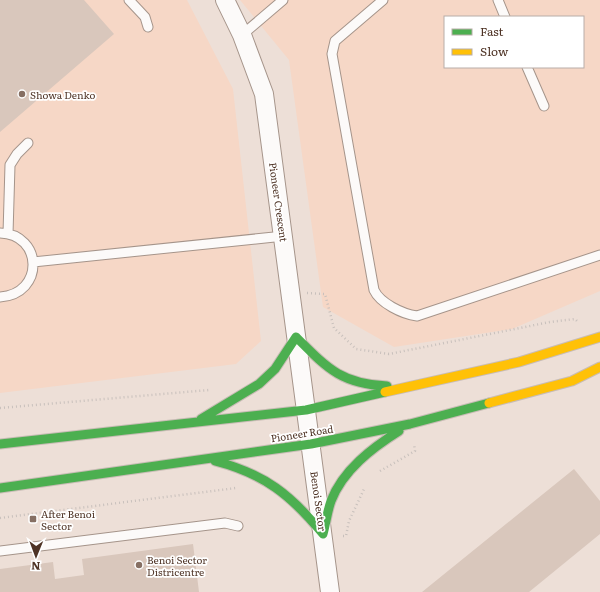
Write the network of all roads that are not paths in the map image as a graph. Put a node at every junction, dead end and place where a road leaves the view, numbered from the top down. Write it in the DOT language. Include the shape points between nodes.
graph roads {
  1 [pos="129,0"];
  2 [pos="225,0"];
  3 [pos="283,0"];
  4 [pos="383,0"];
  5 [pos="498,0"];
  6 [pos="505,16"];
  7 [pos="148,27"];
  8 [pos="242,35"];
  9 [pos="527,68"];
  10 [pos="544,106"];
  11 [pos="28,143"];
  12 [pos="4,234"];
  13 [pos="284,236"];
  14 [pos="600,255"];
  15 [pos="33,262"];
  16 [pos="0,297"];
  17 [pos="296,337"];
  18 [pos="596,338"];
  19 [pos="600,367"];
  20 [pos="422,384"];
  21 [pos="306,410"];
  22 [pos="195,423"];
  23 [pos="410,424"];
  24 [pos="0,444"];
  25 [pos="311,444"];
  26 [pos="202,459"];
  27 [pos="0,488"];
  28 [pos="238,526"];
  29 [pos="323,534"];
  30 [pos="0,551"];
  31 [pos="330,592"];
  1 -- 7 [label="lane" via="145,17"];
  2 -- 8 [label="street, Pioneer Crescent"];
  3 -- 8 [label="lane"];
  4 -- 14 [label="lane" via="335,41 332,54 377,297 405,313 416,316"];
  5 -- 6 [label="lane"];
  8 -- 13 [label="street, Pioneer Crescent" via="264,94"];
  9 -- 10 [label="lane"];
  11 -- 12 [label="lane" via="10,165"];
  12 -- 15 [label="lane" via="21,240 30,250"];
  13 -- 15 [label="lane"];
  13 -- 17 [label="street, Pioneer Crescent"];
  15 -- 16 [label="lane" via="32,277 24,289 11,296"];
  17 -- 20 [label="main road" via="342,379 364,386"];
  17 -- 21 [label="street, Pioneer Crescent"];
  17 -- 22 [label="main road" via="275,369 258,384"];
  18 -- 20 [label="main road" via="519,362"];
  19 -- 23 [label="main road, Pioneer Road" via="572,381"];
  20 -- 21 [label="main road"];
  21 -- 22 [label="main road"];
  21 -- 25 [label="street, Benoi Sector"];
  22 -- 24 [label="main road"];
  23 -- 25 [label="main road, Pioneer Road"];
  23 -- 29 [label="main road" via="374,446 356,463 333,496"];
  25 -- 26 [label="main road, Pioneer Road"];
  25 -- 29 [label="street, Benoi Sector"];
  26 -- 27 [label="main road, Pioneer Road"];
  26 -- 29 [label="main road" via="239,466 261,476 287,493"];
  28 -- 30 [label="lane" via="224,523"];
  29 -- 31 [label="street, Benoi Sector"];
}
